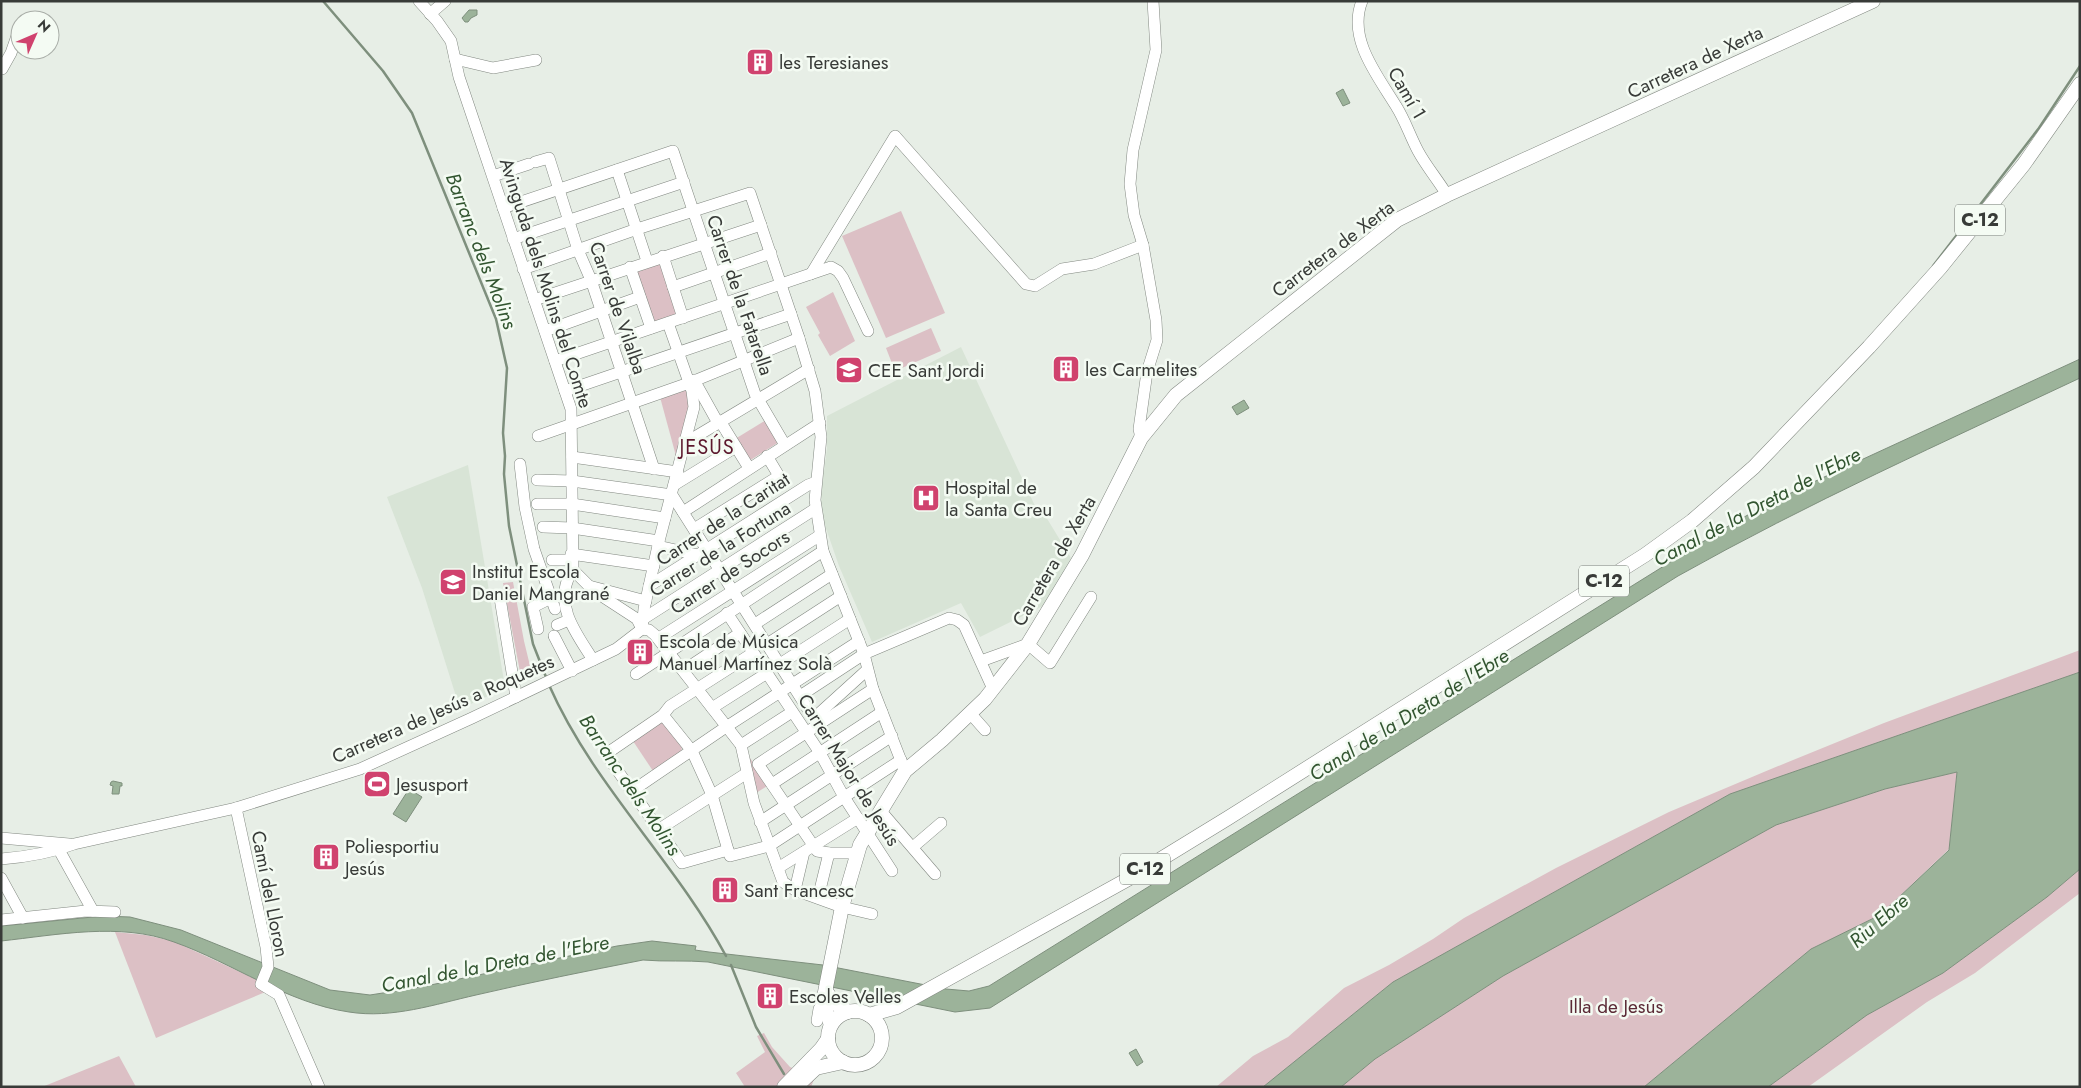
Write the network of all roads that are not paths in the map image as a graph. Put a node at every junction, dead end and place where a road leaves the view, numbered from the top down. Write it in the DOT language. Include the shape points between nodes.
graph roads {
  1 [pos="419,1"];
  2 [pos="445,1"];
  3 [pos="1153,1"];
  4 [pos="1362,1"];
  5 [pos="1873,1"];
  6 [pos="430,14"];
  7 [pos="6,56"];
  8 [pos="455,59"];
  9 [pos="536,60"];
  10 [pos="2,67"];
  11 [pos="1,75"];
  12 [pos="2080,84"];
  13 [pos="617,170"];
  14 [pos="493,176"];
  15 [pos="684,182"];
  16 [pos="560,189"];
  17 [pos="1447,195"];
  18 [pos="628,201"];
  19 [pos="503,208"];
  20 [pos="693,211"];
  21 [pos="570,220"];
  22 [pos="761,225"];
  23 [pos="637,229"];
  24 [pos="513,239"];
  25 [pos="704,244"];
  26 [pos="1143,246"];
  27 [pos="578,250"];
  28 [pos="771,253"];
  29 [pos="663,256"];
  30 [pos="648,261"];
  31 [pos="630,267"];
  32 [pos="523,269"];
  33 [pos="714,273"];
  34 [pos="811,274"];
  35 [pos="591,280"];
  36 [pos="781,285"];
  37 [pos="673,287"];
  38 [pos="640,297"];
  39 [pos="534,300"];
  40 [pos="724,304"];
  41 [pos="601,311"];
  42 [pos="791,314"];
  43 [pos="683,318"];
  44 [pos="668,323"];
  45 [pos="650,328"];
  46 [pos="545,331"];
  47 [pos="868,331"];
  48 [pos="734,333"];
  49 [pos="800,338"];
  50 [pos="611,342"];
  51 [pos="678,352"];
  52 [pos="744,360"];
  53 [pos="555,362"];
  54 [pos="809,369"];
  55 [pos="622,372"];
  56 [pos="692,382"];
  57 [pos="565,391"];
  58 [pos="757,399"];
  59 [pos="632,403"];
  60 [pos="719,422"];
  61 [pos="820,423"];
  62 [pos="572,424"];
  63 [pos="538,436"];
  64 [pos="1141,438"];
  65 [pos="685,443"];
  66 [pos="785,445"];
  67 [pos="736,447"];
  68 [pos="572,456"];
  69 [pos="768,456"];
  70 [pos="520,464"];
  71 [pos="749,468"];
  72 [pos="654,469"];
  73 [pos="678,472"];
  74 [pos="537,480"];
  75 [pos="572,481"];
  76 [pos="815,485"];
  77 [pos="673,490"];
  78 [pos="537,504"];
  79 [pos="572,504"];
  80 [pos="815,509"];
  81 [pos="683,512"];
  82 [pos="665,518"];
  83 [pos="543,527"];
  84 [pos="572,528"];
  85 [pos="694,529"];
  86 [pos="819,536"];
  87 [pos="658,544"];
  88 [pos="823,551"];
  89 [pos="703,552"];
  90 [pos="571,557"];
  91 [pos="552,560"];
  92 [pos="654,566"];
  93 [pos="721,570"];
  94 [pos="832,574"];
  95 [pos="569,576"];
  96 [pos="588,586"];
  97 [pos="649,586"];
  98 [pos="734,591"];
  99 [pos="841,596"];
  100 [pos="1091,597"];
  101 [pos="500,598"];
  102 [pos="646,601"];
  103 [pos="742,604"];
  104 [pos="728,613"];
  105 [pos="850,619"];
  106 [pos="569,620"];
  107 [pos="642,624"];
  108 [pos="755,624"];
  109 [pos="538,629"];
  110 [pos="740,633"];
  111 [pos="659,638"];
  112 [pos="859,641"];
  113 [pos="767,644"];
  114 [pos="1028,644"];
  115 [pos="669,652"];
  116 [pos="753,653"];
  117 [pos="864,654"];
  118 [pos="594,660"];
  119 [pos="981,661"];
  120 [pos="780,664"];
  121 [pos="684,670"];
  122 [pos="867,670"];
  123 [pos="572,671"];
  124 [pos="767,673"];
  125 [pos="636,674"];
  126 [pos="792,684"];
  127 [pos="698,689"];
  128 [pos="873,689"];
  129 [pos="993,689"];
  130 [pos="780,693"];
  131 [pos="800,696"];
  132 [pos="516,697"];
  133 [pos="712,708"];
  134 [pos="792,712"];
  135 [pos="882,712"];
  136 [pos="970,713"];
  137 [pos="663,715"];
  138 [pos="816,721"];
  139 [pos="726,727"];
  140 [pos="985,730"];
  141 [pos="806,733"];
  142 [pos="892,736"];
  143 [pos="741,746"];
  144 [pos="692,751"];
  145 [pos="820,753"];
  146 [pos="903,765"];
  147 [pos="747,773"];
  148 [pos="832,774"];
  149 [pos="772,784"];
  150 [pos="632,791"];
  151 [pos="712,795"];
  152 [pos="844,797"];
  153 [pos="786,805"];
  154 [pos="236,808"];
  155 [pos="880,810"];
  156 [pos="858,818"];
  157 [pos="760,822"];
  158 [pos="941,824"];
  159 [pos="800,826"];
  160 [pos="658,830"];
  161 [pos="867,833"];
  162 [pos="1,838"];
  163 [pos="74,844"];
  164 [pos="769,846"];
  165 [pos="913,847"];
  166 [pos="809,849"];
  167 [pos="59,850"];
  168 [pos="728,850"];
  169 [pos="829,853"];
  170 [pos="856,853"];
  171 [pos="1,859"];
  172 [pos="778,868"];
  173 [pos="892,871"];
  174 [pos="935,874"];
  175 [pos="1,878"];
  176 [pos="796,890"];
  177 [pos="818,898"];
  178 [pos="842,906"];
  179 [pos="93,911"];
  180 [pos="115,912"];
  181 [pos="872,914"];
  182 [pos="23,918"];
  183 [pos="1,920"];
  184 [pos="827,995"];
  185 [pos="898,1006"];
  186 [pos="848,1012"];
  187 [pos="869,1015"];
  188 [pos="826,1022"];
  189 [pos="882,1035"];
  190 [pos="828,1039"];
  191 [pos="843,1062"];
  192 [pos="320,1087"];
  193 [pos="784,1087"];
  194 [pos="796,1087"];
  1 -- 6 [label="street, Avinguda dels Molins del Comte"];
  2 -- 6 [label="street"];
  3 -- 26 [label="street" via="1156,50 1133,150 1130,184"];
  4 -- 17 [label="street, Camí 1" via="1358,28 1366,56 1397,106 1418,152"];
  5 -- 17 [label="main road, Carretera de Xerta"];
  6 -- 8 [label="street, Avinguda dels Molins del Comte" via="451,41"];
  7 -- 10 [label="street"];
  8 -- 9 [label="street" via="493,68"];
  8 -- 14 [label="street, Avinguda dels Molins del Comte"];
  10 -- 11 [label="street"];
  12 -- 185 [label="main road, C-12" via="2024,164 1940,268 1754,467 1692,521 1645,555 1130,878"];
  13 -- 15 [label="street, Carrer de la Fatarella" via="674,151"];
  13 -- 16 [label="street"];
  13 -- 18 [label="street"];
  14 -- 16 [label="street, Carrer de Vilalba" via="549,158"];
  14 -- 19 [label="street, Avinguda dels Molins del Comte"];
  15 -- 18 [label="street"];
  15 -- 20 [label="street, Carrer de la Fatarella"];
  16 -- 19 [label="street"];
  16 -- 21 [label="street, Carrer de Vilalba"];
  17 -- 64 [label="main road, Carretera de Xerta" via="1397,220 1176,394"];
  18 -- 21 [label="street"];
  18 -- 23 [label="street"];
  19 -- 24 [label="street, Avinguda dels Molins del Comte"];
  20 -- 22 [label="street" via="750,193"];
  20 -- 23 [label="street"];
  20 -- 25 [label="street, Carrer de la Fatarella"];
  21 -- 24 [label="street"];
  21 -- 27 [label="street, Carrer de Vilalba"];
  22 -- 25 [label="street"];
  22 -- 28 [label="street"];
  23 -- 27 [label="street"];
  23 -- 30 [label="street"];
  24 -- 32 [label="street, Avinguda dels Molins del Comte"];
  25 -- 29 [label="street"];
  25 -- 33 [label="street, Carrer de la Fatarella"];
  26 -- 34 [label="street" via="1094,264 1062,270 1035,286 1026,284 895,136"];
  26 -- 64 [label="street" via="1157,340 1147,372 1139,429"];
  27 -- 32 [label="street"];
  27 -- 35 [label="street, Carrer de Vilalba"];
  28 -- 33 [label="street"];
  28 -- 36 [label="street"];
  29 -- 30 [label="street"];
  29 -- 37 [label="street"];
  30 -- 31 [label="street"];
  31 -- 35 [label="street"];
  31 -- 38 [label="street"];
  32 -- 39 [label="street, Avinguda dels Molins del Comte"];
  33 -- 37 [label="street"];
  33 -- 40 [label="street, Carrer de la Fatarella"];
  34 -- 36 [label="street"];
  34 -- 47 [label="street" via="831,268 838,271"];
  35 -- 39 [label="street"];
  35 -- 41 [label="street, Carrer de Vilalba"];
  36 -- 40 [label="street"];
  36 -- 42 [label="street"];
  37 -- 43 [label="street"];
  38 -- 41 [label="street"];
  38 -- 45 [label="street"];
  39 -- 46 [label="street, Avinguda dels Molins del Comte"];
  40 -- 43 [label="street"];
  40 -- 48 [label="street, Carrer de la Fatarella"];
  41 -- 46 [label="street"];
  41 -- 50 [label="street, Carrer de Vilalba"];
  42 -- 48 [label="street"];
  42 -- 49 [label="street"];
  43 -- 44 [label="street"];
  44 -- 45 [label="street"];
  44 -- 51 [label="street"];
  45 -- 50 [label="street"];
  46 -- 53 [label="street, Avinguda dels Molins del Comte"];
  48 -- 51 [label="street"];
  48 -- 52 [label="street, Carrer de la Fatarella"];
  49 -- 52 [label="street"];
  49 -- 54 [label="street"];
  50 -- 53 [label="street"];
  50 -- 55 [label="street, Carrer de Vilalba"];
  51 -- 55 [label="street"];
  51 -- 56 [label="street"];
  52 -- 56 [label="street"];
  52 -- 58 [label="street, Carrer de la Fatarella"];
  53 -- 57 [label="street, Avinguda dels Molins del Comte"];
  54 -- 58 [label="street"];
  54 -- 61 [label="street"];
  55 -- 57 [label="street"];
  55 -- 59 [label="street, Carrer de Vilalba"];
  56 -- 59 [label="street"];
  56 -- 60 [label="street"];
  56 -- 65 [label="street" via="694,407"];
  57 -- 62 [label="street, Avinguda dels Molins del Comte"];
  58 -- 60 [label="street"];
  58 -- 66 [label="street, Carrer de la Fatarella"];
  59 -- 62 [label="street"];
  59 -- 72 [label="street, Carrer de Vilalba"];
  60 -- 65 [label="street"];
  60 -- 67 [label="street"];
  61 -- 66 [label="street"];
  61 -- 76 [label="street"];
  62 -- 63 [label="street"];
  62 -- 68 [label="street, Avinguda dels Molins del Comte"];
  64 -- 114 [label="main road, Carretera de Xerta" via="1082,555"];
  65 -- 73 [label="street"];
  66 -- 69 [label="street"];
  67 -- 71 [label="street"];
  67 -- 77 [label="street"];
  68 -- 72 [label="street"];
  68 -- 75 [label="street, Avinguda dels Molins del Comte"];
  69 -- 71 [label="street"];
  69 -- 85 [label="street" via="779,476"];
  70 -- 109 [label="street" via="534,549 553,604 533,607"];
  71 -- 81 [label="street"];
  72 -- 73 [label="street"];
  73 -- 77 [label="street"];
  74 -- 75 [label="street"];
  75 -- 77 [label="street"];
  75 -- 79 [label="street, Avinguda dels Molins del Comte"];
  76 -- 80 [label="street"];
  76 -- 89 [label="street, Carrer de la Caritat" via="808,485"];
  77 -- 81 [label="street"];
  77 -- 82 [label="street"];
  78 -- 79 [label="street"];
  79 -- 82 [label="street"];
  79 -- 84 [label="street, Avinguda dels Molins del Comte"];
  80 -- 86 [label="street"];
  80 -- 93 [label="street, Carrer de la Fortuna"];
  81 -- 85 [label="street"];
  82 -- 87 [label="street"];
  83 -- 84 [label="street"];
  84 -- 87 [label="street"];
  84 -- 90 [label="street, Avinguda dels Molins del Comte"];
  85 -- 89 [label="street"];
  86 -- 88 [label="street"];
  86 -- 98 [label="street, Carrer de Socors"];
  87 -- 89 [label="street"];
  87 -- 92 [label="street"];
  88 -- 94 [label="street"];
  88 -- 103 [label="street"];
  89 -- 93 [label="street"];
  89 -- 97 [label="street, Carrer de la Caritat"];
  90 -- 91 [label="street"];
  90 -- 92 [label="street"];
  90 -- 96 [label="street" via="573,570"];
  92 -- 97 [label="street"];
  93 -- 98 [label="street"];
  93 -- 107 [label="street, Carrer de la Fortuna"];
  94 -- 99 [label="street"];
  94 -- 108 [label="street"];
  95 -- 106 [label="street" via="564,593"];
  96 -- 102 [label="street"];
  96 -- 107 [label="street"];
  97 -- 102 [label="street"];
  98 -- 103 [label="street"];
  98 -- 111 [label="street, Carrer de Socors"];
  99 -- 105 [label="street"];
  99 -- 113 [label="street"];
  100 -- 114 [label="street" via="1050,663"];
  101 -- 132 [label="street"];
  102 -- 107 [label="street"];
  103 -- 104 [label="street"];
  103 -- 108 [label="street"];
  104 -- 110 [label="street, Carrer Major de Jesús"];
  104 -- 115 [label="street"];
  105 -- 112 [label="street"];
  105 -- 120 [label="street"];
  106 -- 118 [label="street"];
  106 -- 123 [label="street" via="556,631"];
  107 -- 111 [label="street"];
  107 -- 118 [label="street, Carretera de Jesús a Roquetes" via="616,649"];
  108 -- 113 [label="street"];
  110 -- 116 [label="street, Carrer Major de Jesús"];
  110 -- 121 [label="street"];
  111 -- 115 [label="street"];
  112 -- 117 [label="street"];
  112 -- 126 [label="street"];
  113 -- 120 [label="street"];
  114 -- 119 [label="street"];
  114 -- 129 [label="main road, Carretera de Xerta"];
  115 -- 121 [label="street"];
  115 -- 125 [label="street"];
  116 -- 124 [label="street, Carrer Major de Jesús"];
  116 -- 127 [label="street"];
  117 -- 119 [label="street" via="949,618 961,622"];
  117 -- 122 [label="street"];
  117 -- 131 [label="street"];
  118 -- 123 [label="street, Carretera de Jesús a Roquetes"];
  119 -- 129 [label="street"];
  120 -- 126 [label="street"];
  121 -- 127 [label="street"];
  122 -- 128 [label="street"];
  122 -- 138 [label="street"];
  123 -- 132 [label="street, Carretera de Jesús a Roquetes"];
  124 -- 130 [label="street, Carrer Major de Jesús"];
  124 -- 133 [label="street"];
  126 -- 130 [label="street"];
  126 -- 131 [label="street"];
  127 -- 133 [label="street"];
  127 -- 137 [label="street" via="670,706"];
  128 -- 135 [label="street"];
  128 -- 138 [label="street"];
  129 -- 136 [label="main road, Carretera de Xerta"];
  130 -- 134 [label="street, Carrer Major de Jesús"];
  130 -- 139 [label="street"];
  131 -- 138 [label="street"];
  132 -- 154 [label="street, Carretera de Jesús a Roquetes" via="360,769"];
  133 -- 139 [label="street"];
  134 -- 141 [label="street, Carrer Major de Jesús"];
  134 -- 143 [label="street"];
  135 -- 142 [label="street"];
  135 -- 145 [label="street"];
  136 -- 140 [label="street"];
  136 -- 146 [label="main road, Carretera de Xerta" via="942,740"];
  137 -- 144 [label="street"];
  137 -- 150 [label="street" via="606,754"];
  138 -- 141 [label="street"];
  139 -- 143 [label="street"];
  139 -- 144 [label="street"];
  141 -- 145 [label="street, Carrer Major de Jesús"];
  141 -- 149 [label="street" via="758,764"];
  142 -- 146 [label="street"];
  142 -- 148 [label="street"];
  143 -- 147 [label="street"];
  144 -- 150 [label="street"];
  144 -- 151 [label="street"];
  145 -- 148 [label="street, Carrer Major de Jesús"];
  145 -- 149 [label="street"];
  146 -- 152 [label="street"];
  146 -- 155 [label="main road"];
  147 -- 151 [label="street"];
  147 -- 157 [label="street"];
  148 -- 152 [label="street, Carrer Major de Jesús"];
  148 -- 153 [label="street"];
  149 -- 153 [label="street"];
  150 -- 160 [label="street"];
  151 -- 160 [label="street"];
  151 -- 168 [label="street"];
  152 -- 156 [label="street, Carrer Major de Jesús"];
  152 -- 159 [label="street"];
  153 -- 157 [label="street"];
  153 -- 159 [label="street"];
  154 -- 163 [label="street, Carretera de Jesús a Roquetes"];
  154 -- 192 [label="street, Camí del Lloron" via="266,947 268,967 261,984 279,995"];
  155 -- 161 [label="main road"];
  155 -- 165 [label="street"];
  156 -- 161 [label="street, Carrer Major de Jesús"];
  156 -- 166 [label="street"];
  157 -- 164 [label="street"];
  158 -- 165 [label="street"];
  159 -- 164 [label="street"];
  159 -- 166 [label="street"];
  160 -- 168 [label="street" via="682,863"];
  161 -- 170 [label="main road"];
  161 -- 173 [label="street, Carrer Major de Jesús"];
  162 -- 163 [label="street"];
  163 -- 167 [label="street"];
  164 -- 168 [label="street" via="730,856"];
  164 -- 172 [label="street"];
  165 -- 174 [label="street"];
  166 -- 169 [label="street"];
  166 -- 172 [label="street"];
  166 -- 176 [label="street"];
  167 -- 171 [label="street"];
  167 -- 179 [label="street"];
  169 -- 170 [label="street"];
  169 -- 177 [label="street"];
  170 -- 178 [label="main road"];
  172 -- 176 [label="street" via="783,882"];
  175 -- 182 [label="street"];
  176 -- 177 [label="street"];
  177 -- 178 [label="street"];
  178 -- 181 [label="street"];
  178 -- 184 [label="main road"];
  179 -- 180 [label="street"];
  179 -- 182 [label="street"];
  182 -- 183 [label="street"];
  184 -- 186 [label="main road"];
  184 -- 188 [label="main road"];
  185 -- 187 [label="main road, C-12"];
  185 -- 189 [label="main road"];
  186 -- 187 [label="main road, C-12"];
  186 -- 188 [label="main road"];
  187 -- 189 [label="main road" via="880,1027"];
  188 -- 190 [label="main road"];
  189 -- 191 [label="main road" via="878,1052 871,1059 858,1064"];
  190 -- 191 [label="main road" via="832,1052"];
  190 -- 193 [label="main road"];
  191 -- 194 [label="main road" via="816,1068"];
}
